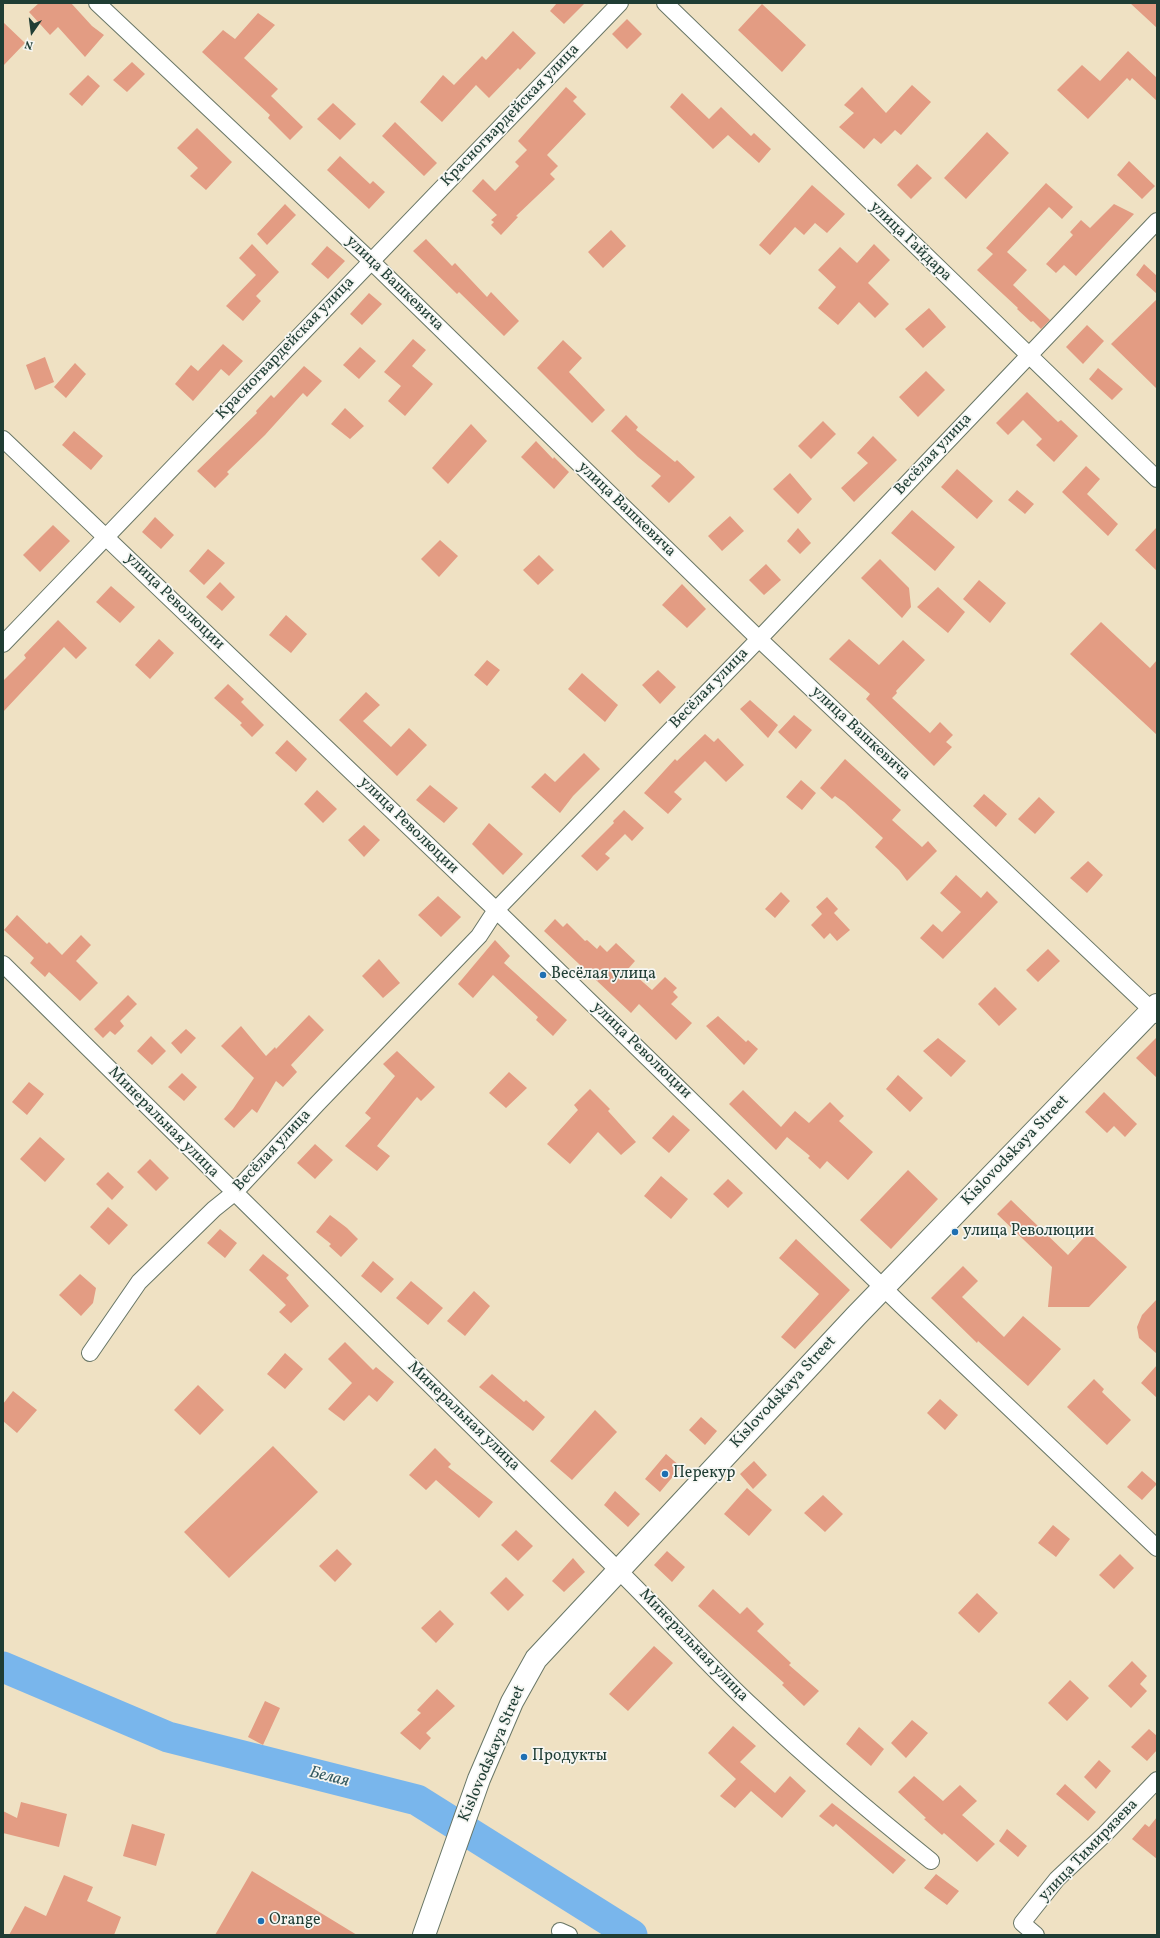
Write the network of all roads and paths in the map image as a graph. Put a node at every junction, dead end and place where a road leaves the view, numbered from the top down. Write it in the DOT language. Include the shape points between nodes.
graph roads {
  1 [pos="97,3"];
  2 [pos="620,3"];
  3 [pos="665,3"];
  4 [pos="1157,221"];
  5 [pos="371,261"];
  6 [pos="1028,356"];
  7 [pos="3,439"];
  8 [pos="1157,479"];
  9 [pos="106,537"];
  10 [pos="759,639"];
  11 [pos="3,644"];
  12 [pos="496,910"];
  13 [pos="3,964"];
  14 [pos="1155,1010"];
  15 [pos="234,1193"];
  16 [pos="884,1289"];
  17 [pos="90,1354"];
  18 [pos="1157,1548"];
  19 [pos="619,1570"];
  20 [pos="1157,1780"];
  21 [pos="931,1862"];
  22 [pos="425,1934"];
  23 [pos="1036,1935"];
  1 -- 5 [label="street, улица Вашкевича"];
  2 -- 5 [label="street, Красногвардейская улица"];
  3 -- 6 [label="street, улица Гайдара"];
  4 -- 6 [label="street, Весёлая улица"];
  5 -- 9 [label="street, Красногвардейская улица"];
  5 -- 10 [label="street, улица Вашкевича"];
  6 -- 8 [label="street, улица Гайдара"];
  6 -- 10 [label="street, Весёлая улица"];
  7 -- 9 [label="street, улица Революции"];
  9 -- 11 [label="street, Красногвардейская улица"];
  9 -- 12 [label="street, улица Революции"];
  10 -- 12 [label="street, Весёлая улица"];
  10 -- 14 [label="street, улица Вашкевича"];
  12 -- 15 [label="street, Весёлая улица" via="479,936"];
  12 -- 16 [label="street, улица Революции"];
  13 -- 15 [label="street, Минеральная улица"];
  14 -- 16 [label="main road, Kislovodskaya Street"];
  15 -- 17 [label="street, Весёлая улица" via="139,1282"];
  15 -- 19 [label="street, Минеральная улица"];
  16 -- 18 [label="street, улица Революции"];
  16 -- 19 [label="main road, Kislovodskaya Street"];
  19 -- 21 [label="street, Минеральная улица" via="755,1709"];
  19 -- 22 [label="main road, Kislovodskaya Street" via="536,1659 512,1702 479,1779"];
  20 -- 23 [label="street, улица Тимирязева" via="1057,1879 1022,1923"];
}
